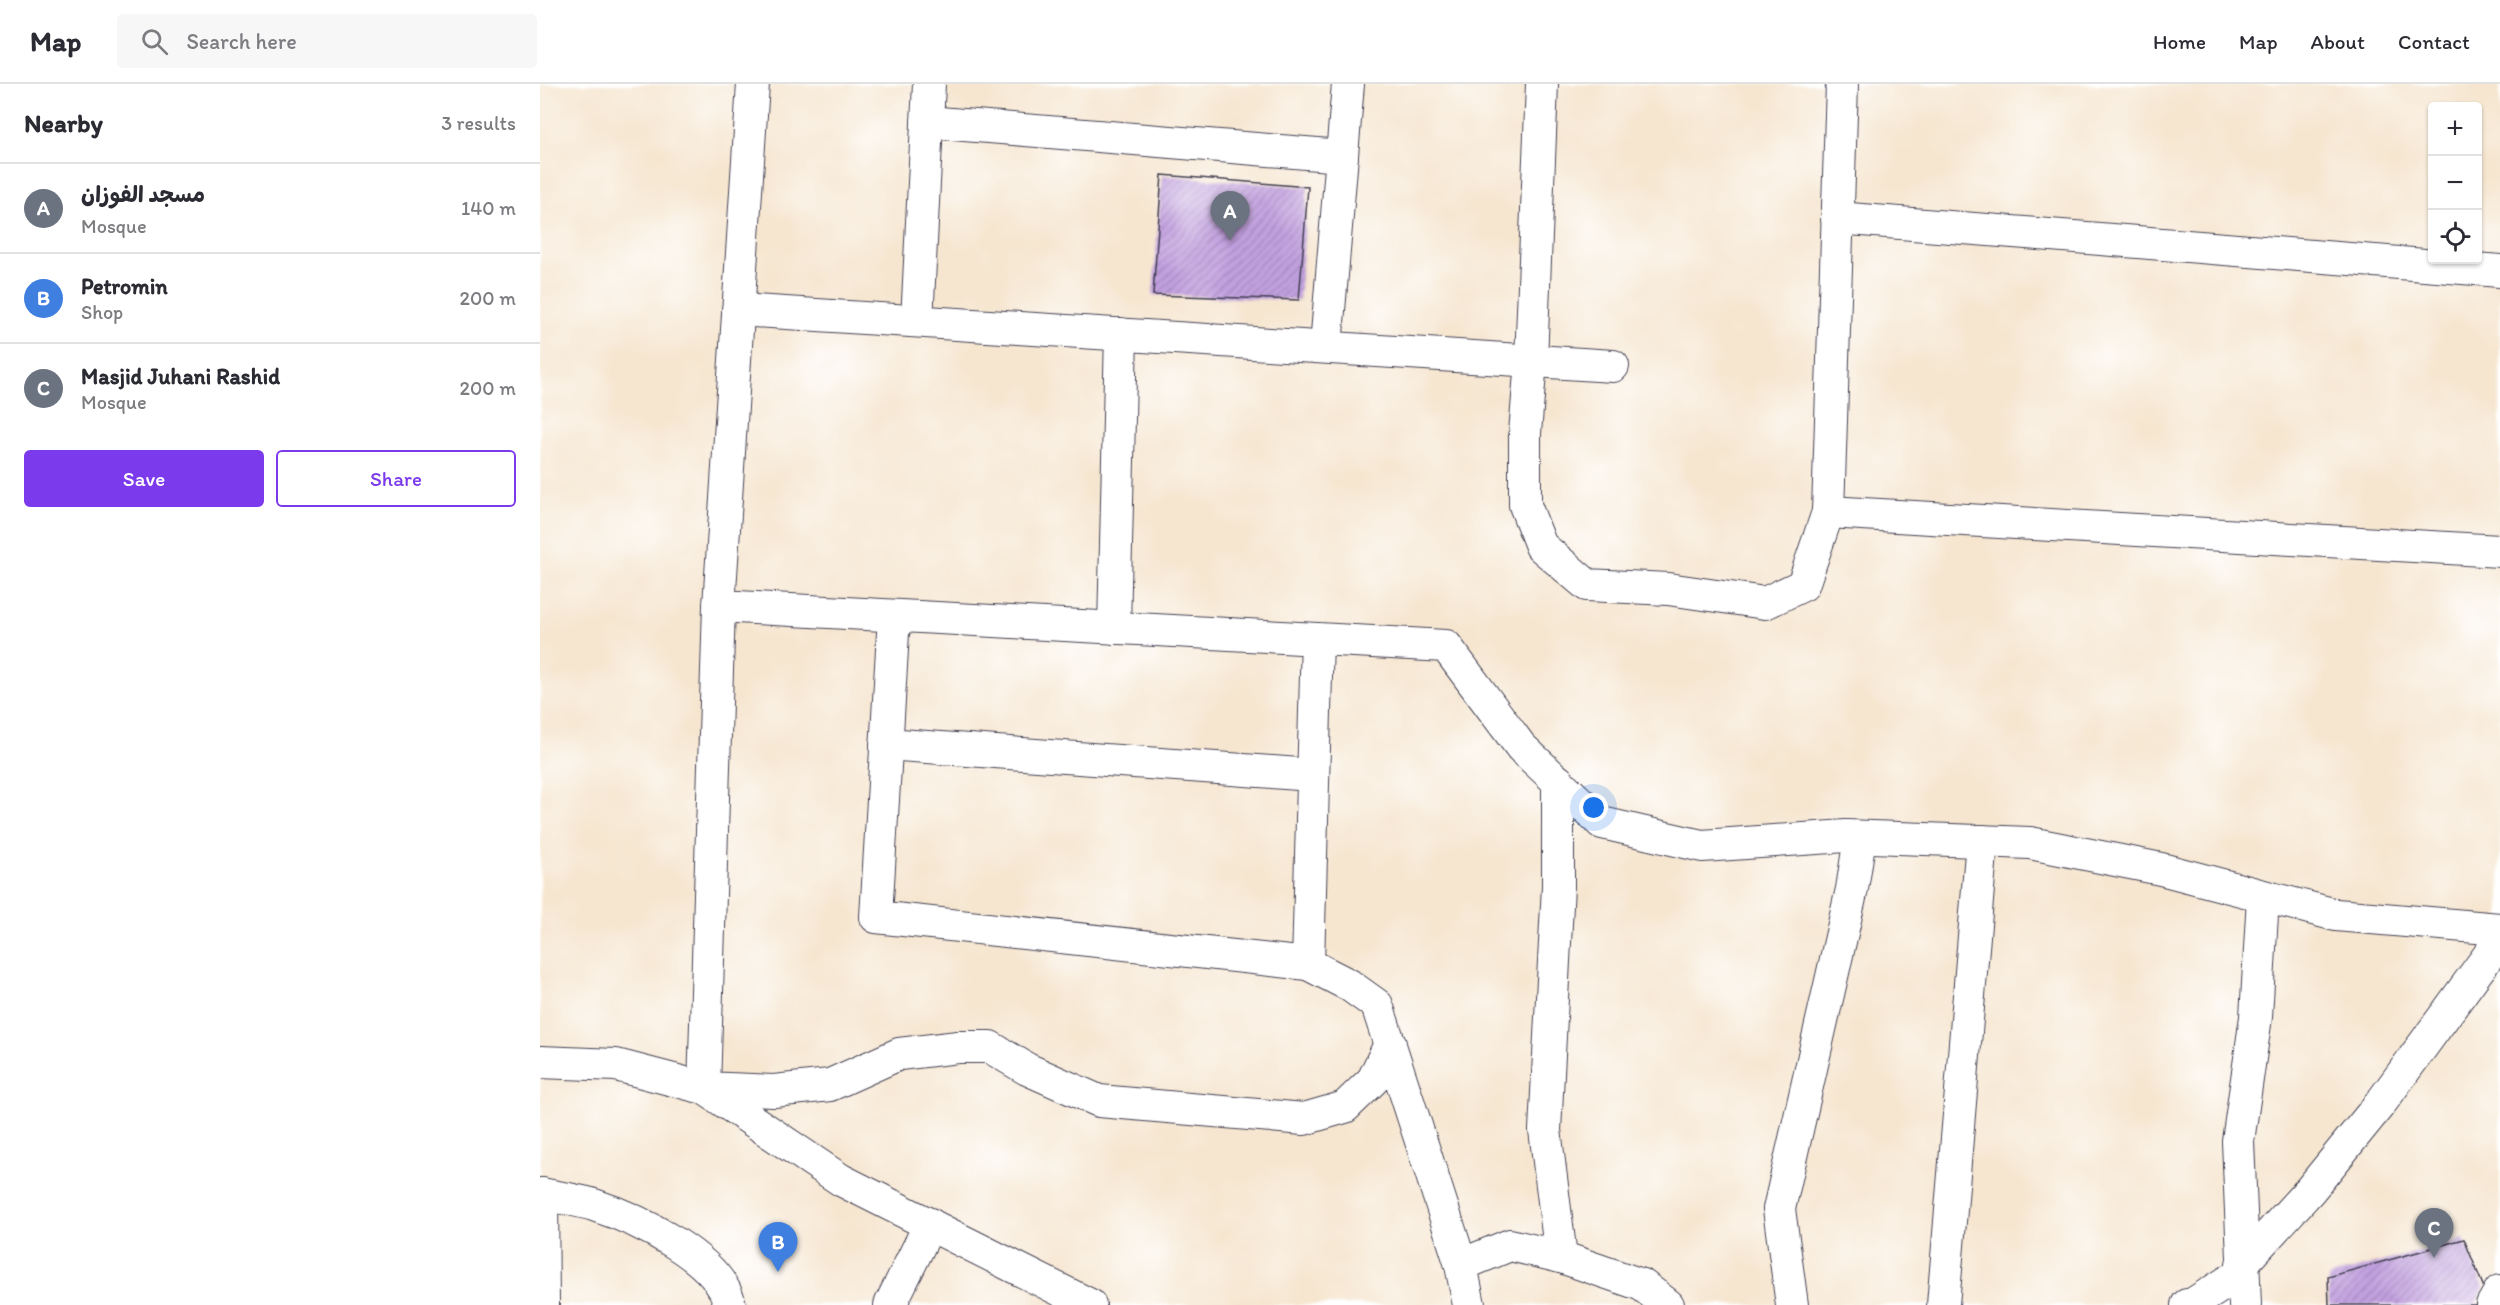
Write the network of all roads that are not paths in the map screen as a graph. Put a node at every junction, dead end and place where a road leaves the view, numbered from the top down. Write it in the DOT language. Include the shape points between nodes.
graph roads {
  1 [pos="753,84"];
  2 [pos="929,84"];
  3 [pos="1348,84"];
  4 [pos="1542,84"];
  5 [pos="1842,84"];
  6 [pos="927,123"];
  7 [pos="1342,156"];
  8 [pos="1838,218"];
  9 [pos="2500,271"];
  10 [pos="738,310"];
  11 [pos="917,321"];
  12 [pos="1121,334"];
  13 [pos="1326,346"];
  14 [pos="1531,360"];
  15 [pos="1613,366"];
  16 [pos="1828,512"];
  17 [pos="2500,551"];
  18 [pos="718,606"];
  19 [pos="894,616"];
  20 [pos="1114,628"];
  21 [pos="1317,639"];
  22 [pos="886,744"];
  23 [pos="1313,775"];
  24 [pos="1557,781"];
  25 [pos="1860,837"];
  26 [pos="1982,841"];
  27 [pos="2263,897"];
  28 [pos="2500,929"];
  29 [pos="2500,940"];
  30 [pos="1308,964"];
  31 [pos="1390,1044"];
  32 [pos="540,1062"];
  33 [pos="704,1088"];
  34 [pos="541,1194"];
  35 [pos="930,1224"];
  36 [pos="1561,1257"];
  37 [pos="1461,1265"];
  38 [pos="2242,1268"];
  39 [pos="2500,1291"];
  40 [pos="543,1305"];
  41 [pos="730,1305"];
  42 [pos="890,1305"];
  43 [pos="1090,1305"];
  44 [pos="1469,1305"];
  45 [pos="1668,1305"];
  46 [pos="1792,1305"];
  47 [pos="1943,1305"];
  48 [pos="2187,1305"];
  49 [pos="2245,1305"];
  50 [pos="2492,1305"];
  1 -- 10 [label="street"];
  2 -- 6 [label="street"];
  3 -- 7 [label="street"];
  4 -- 14 [label="street"];
  5 -- 8 [label="street"];
  6 -- 7 [label="street"];
  6 -- 11 [label="street"];
  7 -- 13 [label="street"];
  8 -- 9 [label="street"];
  8 -- 16 [label="street"];
  10 -- 11 [label="street"];
  10 -- 18 [label="street"];
  11 -- 12 [label="street"];
  12 -- 13 [label="street"];
  12 -- 20 [label="street"];
  13 -- 14 [label="street"];
  14 -- 15 [label="street"];
  14 -- 16 [label="street" via="1525,433 1526,505 1541,546 1587,585 1668,589 1765,603 1803,585"];
  16 -- 17 [label="street"];
  18 -- 19 [label="street"];
  18 -- 33 [label="street"];
  19 -- 20 [label="street"];
  19 -- 22 [label="street"];
  20 -- 21 [label="street"];
  21 -- 23 [label="street"];
  21 -- 24 [label="street" via="1446,646 1521,747"];
  22 -- 23 [label="street"];
  22 -- 30 [label="street" via="876,918"];
  23 -- 30 [label="street"];
  24 -- 25 [label="street" via="1602,823 1702,846"];
  24 -- 36 [label="street" via="1557,886 1545,1130"];
  25 -- 26 [label="street"];
  25 -- 46 [label="street" via="1852,889 1779,1209"];
  26 -- 27 [label="street" via="2031,843 2129,862"];
  26 -- 47 [label="street"];
  27 -- 28 [label="street" via="2336,915"];
  27 -- 38 [label="street" via="2256,1017 2238,1142"];
  29 -- 38 [label="street" via="2380,1104"];
  30 -- 31 [label="street" via="1377,1005"];
  31 -- 33 [label="street" via="1373,1080 1345,1107 1304,1119 1099,1101 1027,1069 990,1047 899,1054 830,1084 774,1091"];
  31 -- 37 [label="street"];
  32 -- 33 [label="street" via="616,1065"];
  33 -- 35 [label="street" via="841,1180"];
  34 -- 40 [label="street"];
  34 -- 41 [label="street" via="594,1205 661,1233 708,1268 728,1293"];
  35 -- 42 [label="street"];
  35 -- 43 [label="street"];
  36 -- 37 [label="street" via="1510,1245"];
  36 -- 45 [label="street" via="1642,1286"];
  37 -- 44 [label="street"];
  38 -- 48 [label="street"];
  38 -- 49 [label="street"];
  39 -- 50 [label="street"];
}
